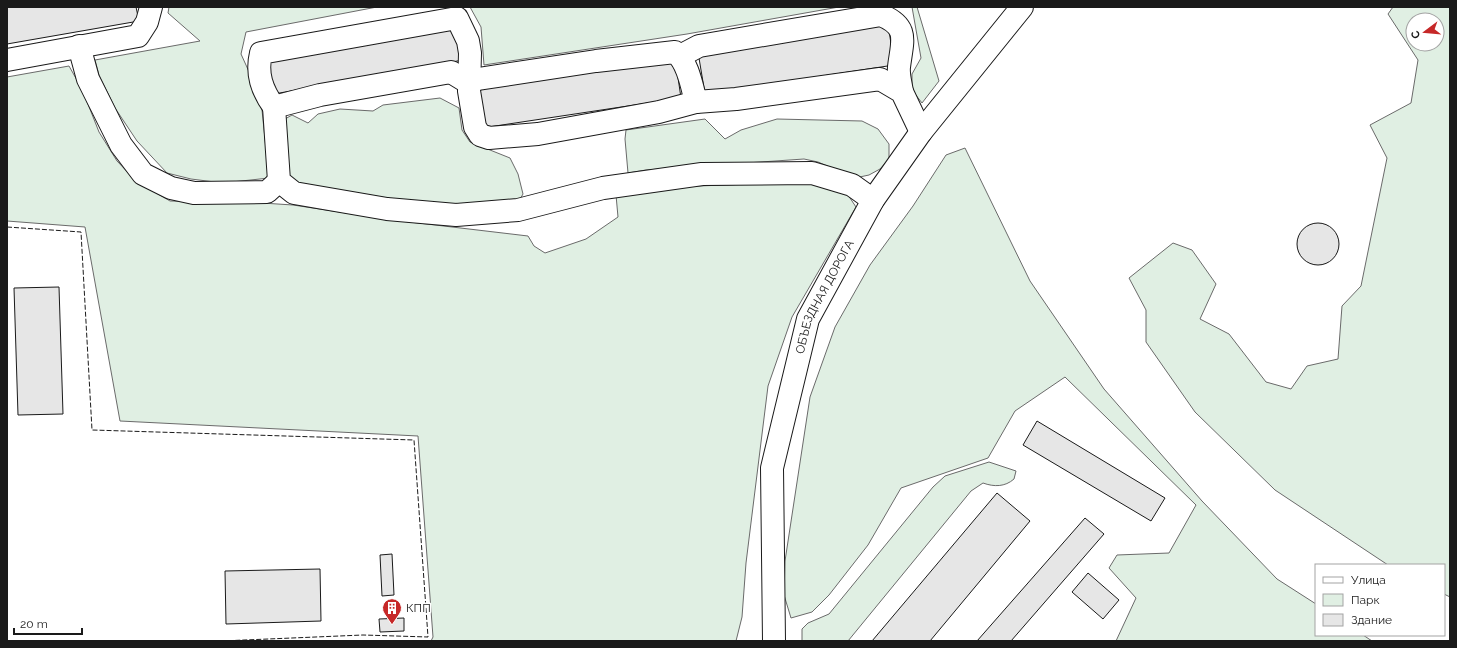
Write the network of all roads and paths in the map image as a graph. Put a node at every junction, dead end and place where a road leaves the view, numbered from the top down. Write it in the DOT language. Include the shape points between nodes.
graph roads {
  1 [pos="151,7"];
  2 [pos="1022,7"];
  3 [pos="79,46"];
  4 [pos="680,56"];
  5 [pos="7,60"];
  6 [pos="469,84"];
  7 [pos="902,92"];
  8 [pos="696,102"];
  9 [pos="274,107"];
  10 [pos="921,132"];
  11 [pos="279,181"];
  12 [pos="873,200"];
  13 [pos="774,641"];
  1 -- 3 [label="street" via="148,22 138,36"];
  2 -- 10 [label="street, ОБЪЕЗДНАЯ ДОРОГА"];
  3 -- 5 [label="street"];
  3 -- 11 [label="street" via="88,79 121,145 143,174 171,188 194,193 267,192"];
  4 -- 6 [label="street" via="675,52 596,61 478,79"];
  4 -- 7 [label="street" via="699,46 881,15 901,28 899,69"];
  4 -- 8 [label="street" via="691,81"];
  6 -- 8 [label="street" via="475,127 480,135 489,138 538,134 660,112"];
  6 -- 9 [label="street" via="451,72 320,95"];
  6 -- 9 [label="street" via="468,41 457,18 261,53 260,81"];
  7 -- 8 [label="street" via="880,79"];
  7 -- 10 [label="street"];
  9 -- 11 [label="street"];
  10 -- 12 [label="street, ОБЪЕЗДНАЯ ДОРОГА"];
  11 -- 12 [label="street" via="294,193 387,208 456,215 518,210 603,188 702,174 812,172 852,185"];
  12 -- 13 [label="street, ОБЪЕЗДНАЯ ДОРОГА" via="808,319 772,468"];
}
